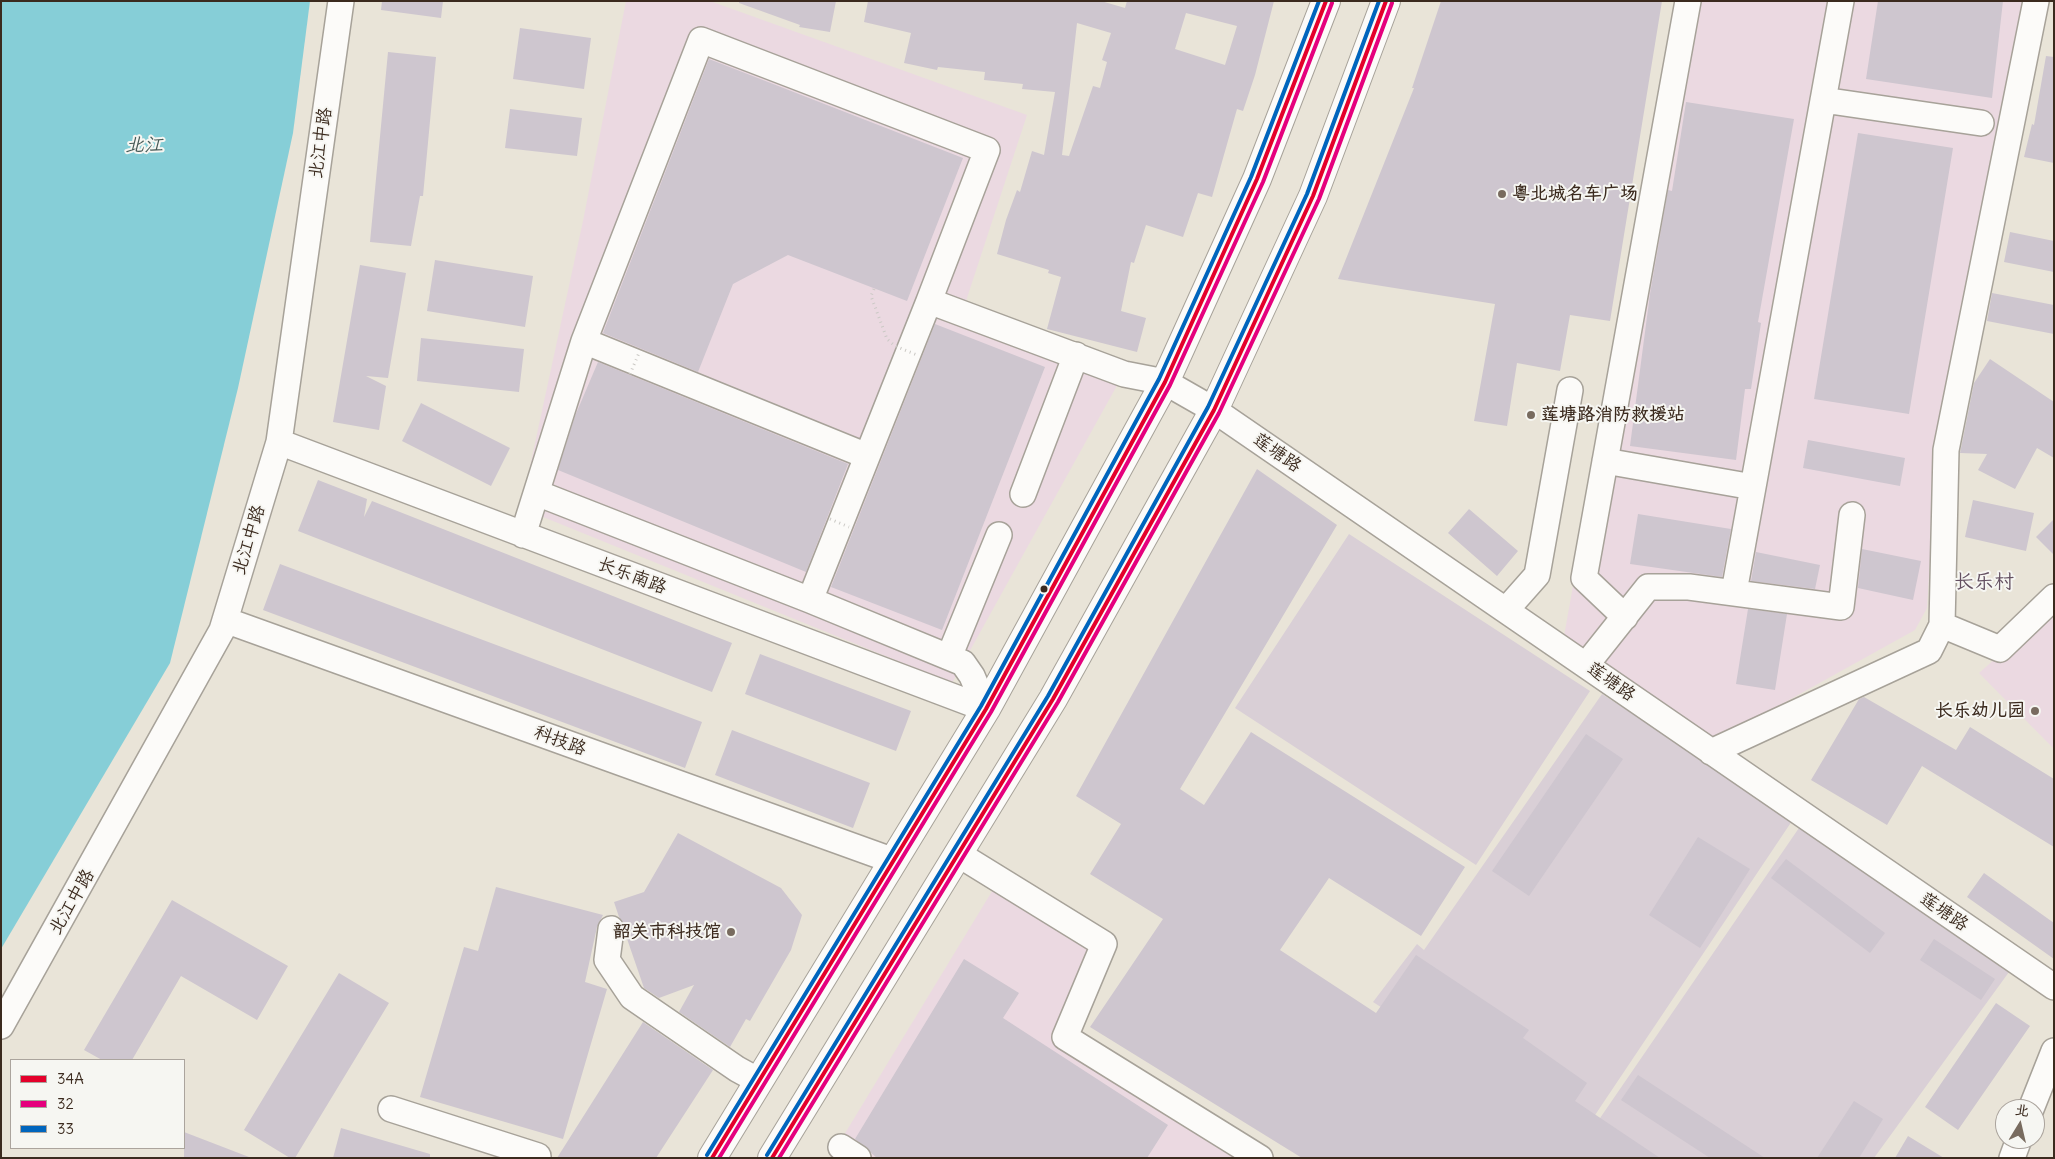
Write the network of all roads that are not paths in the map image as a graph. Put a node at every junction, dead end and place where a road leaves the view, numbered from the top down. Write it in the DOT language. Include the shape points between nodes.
graph roads {
  1 [pos="341,1"];
  2 [pos="1326,1"];
  3 [pos="1386,1"];
  4 [pos="1688,1"];
  5 [pos="1841,1"];
  6 [pos="2036,1"];
  7 [pos="1823,100"];
  8 [pos="1981,123"];
  9 [pos="929,301"];
  10 [pos="584,341"];
  11 [pos="1076,355"];
  12 [pos="1165,382"];
  13 [pos="1570,390"];
  14 [pos="1214,410"];
  15 [pos="279,442"];
  16 [pos="867,456"];
  17 [pos="1606,461"];
  18 [pos="1753,487"];
  19 [pos="537,493"];
  20 [pos="1022,494"];
  21 [pos="1852,515"];
  22 [pos="523,535"];
  23 [pos="999,535"];
  24 [pos="1734,592"];
  25 [pos="2054,597"];
  26 [pos="810,600"];
  27 [pos="1506,610"];
  28 [pos="1625,617"];
  29 [pos="225,620"];
  30 [pos="1942,625"];
  31 [pos="950,657"];
  32 [pos="1586,665"];
  33 [pos="986,709"];
  34 [pos="1711,752"];
  35 [pos="958,854"];
  36 [pos="894,861"];
  37 [pos="612,929"];
  38 [pos="2054,987"];
  39 [pos="1,1026"];
  40 [pos="2054,1051"];
  41 [pos="759,1081"];
  42 [pos="2035,1099"];
  43 [pos="391,1109"];
  44 [pos="538,1158"];
  45 [pos="712,1158"];
  46 [pos="772,1158"];
  47 [pos="1260,1158"];
  1 -- 15 [label="street, 北江中路"];
  2 -- 12 [label="main road" via="1258,179"];
  3 -- 14 [label="main road" via="1313,196"];
  4 -- 17 [label="street"];
  5 -- 7 [label="street"];
  6 -- 30 [label="street" via="1946,450"];
  7 -- 8 [label="street"];
  7 -- 18 [label="street"];
  9 -- 10 [label="street" via="987,150 701,40"];
  9 -- 11 [label="street, 莲塘路"];
  9 -- 16 [label="street"];
  10 -- 16 [label="street"];
  10 -- 19 [label="street"];
  11 -- 12 [label="street, 莲塘路" via="1130,375"];
  11 -- 20 [label="street"];
  12 -- 14 [label="street, 莲塘路"];
  12 -- 33 [label="main road"];
  13 -- 27 [label="street" via="1538,575"];
  14 -- 27 [label="street, 莲塘路"];
  14 -- 35 [label="main road" via="1054,699"];
  15 -- 22 [label="street, 长乐南路"];
  15 -- 29 [label="street, 北江中路"];
  16 -- 26 [label="street"];
  17 -- 18 [label="street"];
  17 -- 28 [label="street" via="1584,578"];
  18 -- 24 [label="street"];
  19 -- 22 [label="street"];
  19 -- 26 [label="street"];
  21 -- 24 [label="street" via="1841,607"];
  22 -- 33 [label="street, 长乐南路"];
  23 -- 31 [label="street"];
  24 -- 28 [label="street" via="1689,586 1648,587"];
  25 -- 30 [label="street" via="2000,649"];
  26 -- 31 [label="street"];
  27 -- 32 [label="street, 莲塘路"];
  28 -- 32 [label="street"];
  29 -- 36 [label="street, 科技路"];
  29 -- 39 [label="street, 北江中路" via="96,860"];
  30 -- 34 [label="street" via="1929,651"];
  31 -- 33 [label="street" via="963,663"];
  32 -- 34 [label="street, 莲塘路"];
  33 -- 36 [label="main road"];
  34 -- 38 [label="street, 莲塘路"];
  35 -- 46 [label="main road"];
  35 -- 47 [label="street" via="1104,944 1065,1036"];
  36 -- 41 [label="main road"];
  37 -- 41 [label="street" via="607,960 632,997 737,1070"];
  40 -- 42 [label="street"];
  41 -- 45 [label="main road"];
  43 -- 44 [label="street"];
}
